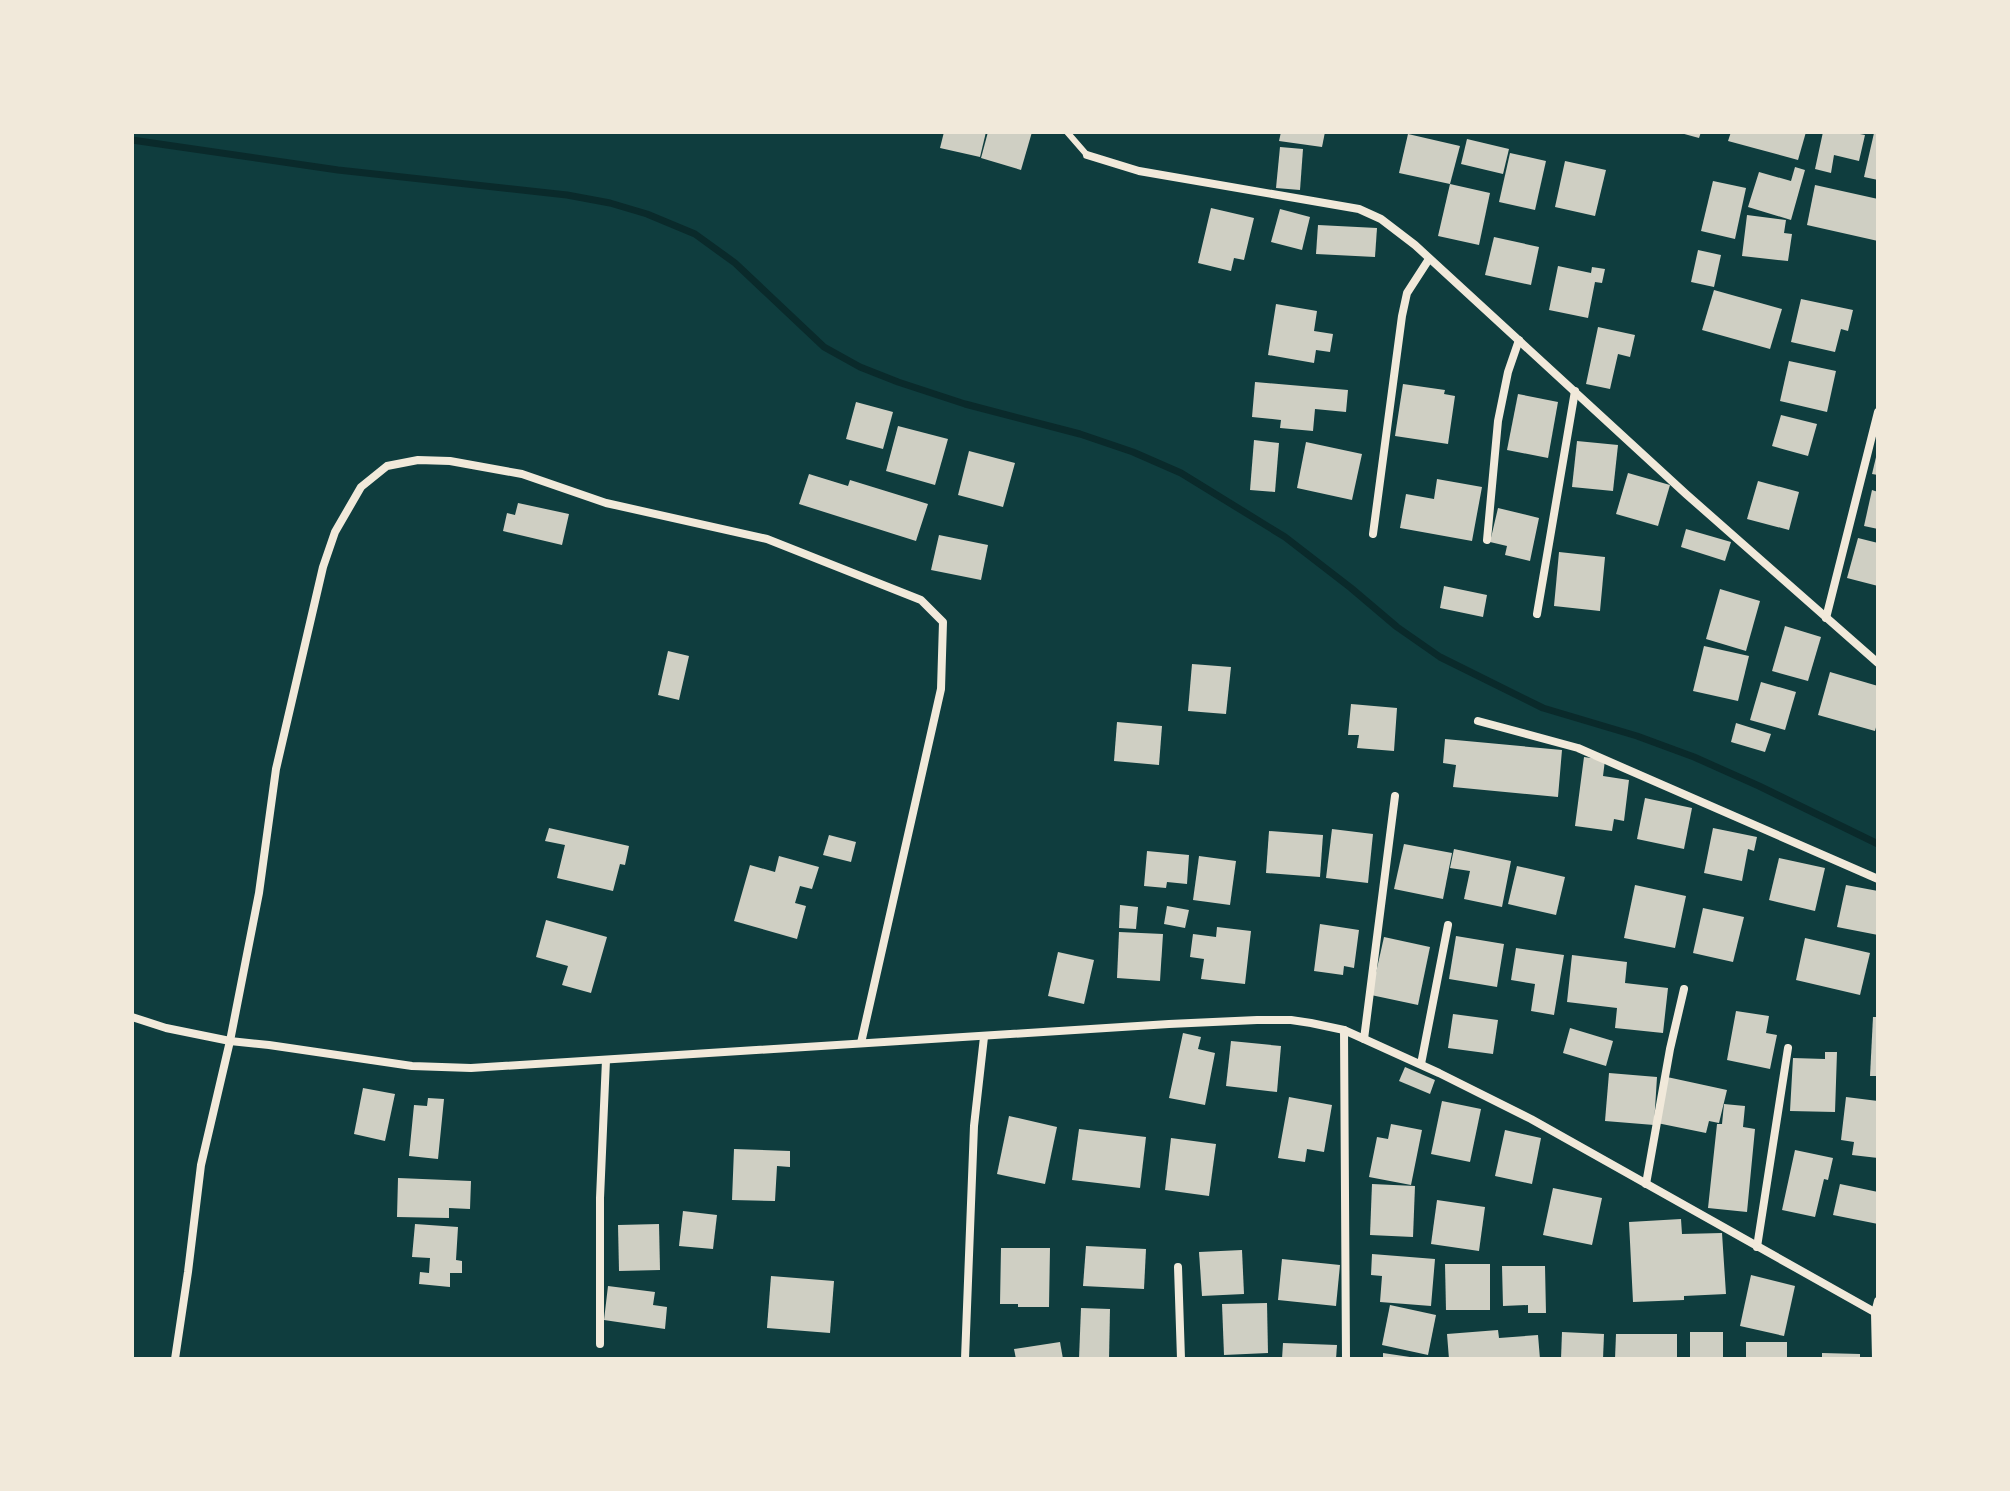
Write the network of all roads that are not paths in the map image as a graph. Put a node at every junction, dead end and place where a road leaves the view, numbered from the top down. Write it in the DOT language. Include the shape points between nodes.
graph roads {
  1 [pos="1067,132"];
  2 [pos="1087,155"];
  3 [pos="1429,259"];
  4 [pos="1519,340"];
  5 [pos="1575,391"];
  6 [pos="1878,412"];
  7 [pos="1373,534"];
  8 [pos="1487,540"];
  9 [pos="1537,614"];
  10 [pos="1826,618"];
  11 [pos="1878,663"];
  12 [pos="1478,721"];
  13 [pos="1395,796"];
  14 [pos="1878,879"];
  15 [pos="1448,925"];
  16 [pos="1684,989"];
  17 [pos="132,1017"];
  18 [pos="1344,1030"];
  19 [pos="984,1037"];
  20 [pos="1364,1039"];
  21 [pos="230,1041"];
  22 [pos="861,1043"];
  23 [pos="1788,1048"];
  24 [pos="606,1060"];
  25 [pos="1421,1064"];
  26 [pos="1646,1184"];
  27 [pos="1757,1247"];
  28 [pos="1178,1267"];
  29 [pos="1878,1301"];
  30 [pos="1877,1313"];
  31 [pos="600,1344"];
  32 [pos="175,1359"];
  33 [pos="965,1359"];
  34 [pos="1181,1359"];
  35 [pos="1346,1359"];
  36 [pos="1876,1359"];
  1 -- 2 [label="lane"];
  2 -- 3 [label="street" via="1139,171 1359,209 1381,219"];
  3 -- 4 [label="street"];
  3 -- 7 [label="street" via="1407,293 1402,316"];
  4 -- 5 [label="street"];
  4 -- 8 [label="street" via="1498,421"];
  5 -- 9 [label="street"];
  5 -- 10 [label="street"];
  6 -- 10 [label="street"];
  10 -- 11 [label="street"];
  12 -- 14 [label="street" via="1578,748"];
  13 -- 20 [label="street"];
  15 -- 25 [label="street"];
  16 -- 26 [label="street"];
  17 -- 21 [label="street"];
  18 -- 19 [label="street" via="1257,1020"];
  18 -- 20 [label="street"];
  18 -- 35 [label="street"];
  19 -- 22 [label="street"];
  19 -- 33 [label="street" via="974,1126"];
  20 -- 25 [label="street"];
  21 -- 22 [label="street" via="276,769 323,567 335,532 361,487 387,466 418,460 522,474 606,503 767,539 921,600 943,622 941,689"];
  21 -- 24 [label="street" via="412,1066"];
  21 -- 32 [label="street" via="201,1165"];
  22 -- 24 [label="street"];
  23 -- 27 [label="street"];
  24 -- 31 [label="street"];
  25 -- 26 [label="street"];
  26 -- 27 [label="street"];
  27 -- 30 [label="street"];
  28 -- 34 [label="street"];
  29 -- 30 [label="street"];
  30 -- 36 [label="street"];
}
